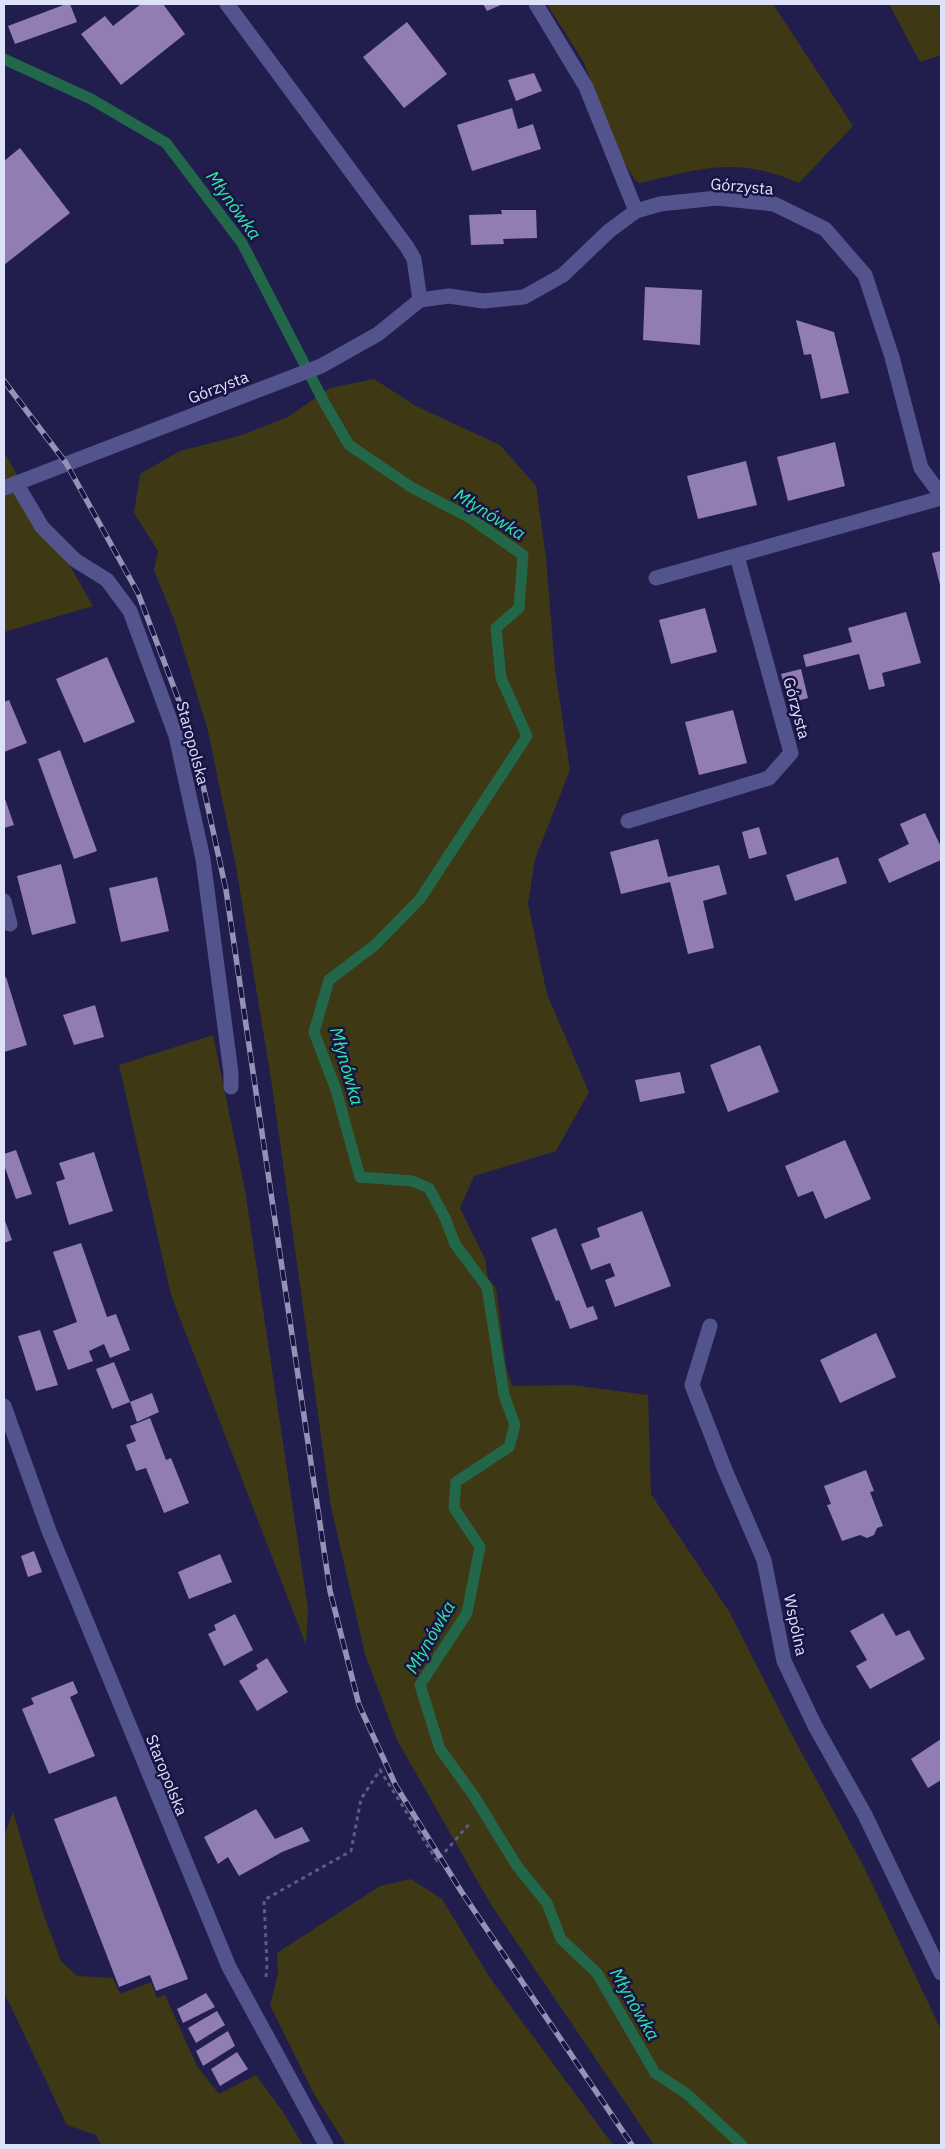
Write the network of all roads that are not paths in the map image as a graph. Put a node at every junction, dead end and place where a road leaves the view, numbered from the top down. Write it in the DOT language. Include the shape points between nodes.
graph roads {
  1 [pos="226,4"];
  2 [pos="536,4"];
  3 [pos="636,211"];
  4 [pos="420,300"];
  5 [pos="10,486"];
  6 [pos="941,489"];
  7 [pos="941,498"];
  8 [pos="738,556"];
  9 [pos="656,578"];
  10 [pos="628,820"];
  11 [pos="4,901"];
  12 [pos="10,924"];
  13 [pos="231,1080"];
  14 [pos="710,1326"];
  15 [pos="4,1406"];
  16 [pos="941,1973"];
  17 [pos="326,2145"];
  1 -- 4 [label="street" via="407,247 414,259"];
  2 -- 3 [label="street" via="586,87"];
  3 -- 4 [label="street, Górzysta" via="563,275 524,297 483,301 449,296"];
  3 -- 6 [label="street, Górzysta" via="660,204 717,198 774,204 825,229 865,275 892,357 921,468 935,487"];
  4 -- 5 [label="street, Górzysta" via="378,334 321,366"];
  5 -- 13 [label="street, Staropolska" via="42,528 75,560 108,580 130,611 176,736 203,859"];
  7 -- 8 [label="street"];
  8 -- 9 [label="street"];
  8 -- 10 [label="street, Górzysta" via="791,753 769,778"];
  11 -- 12 [label="street"];
  14 -- 16 [label="street, Wspólna" via="692,1385 764,1560 784,1661 814,1726 865,1815"];
  15 -- 17 [label="street, Staropolska" via="49,1531 229,1967"];
}
